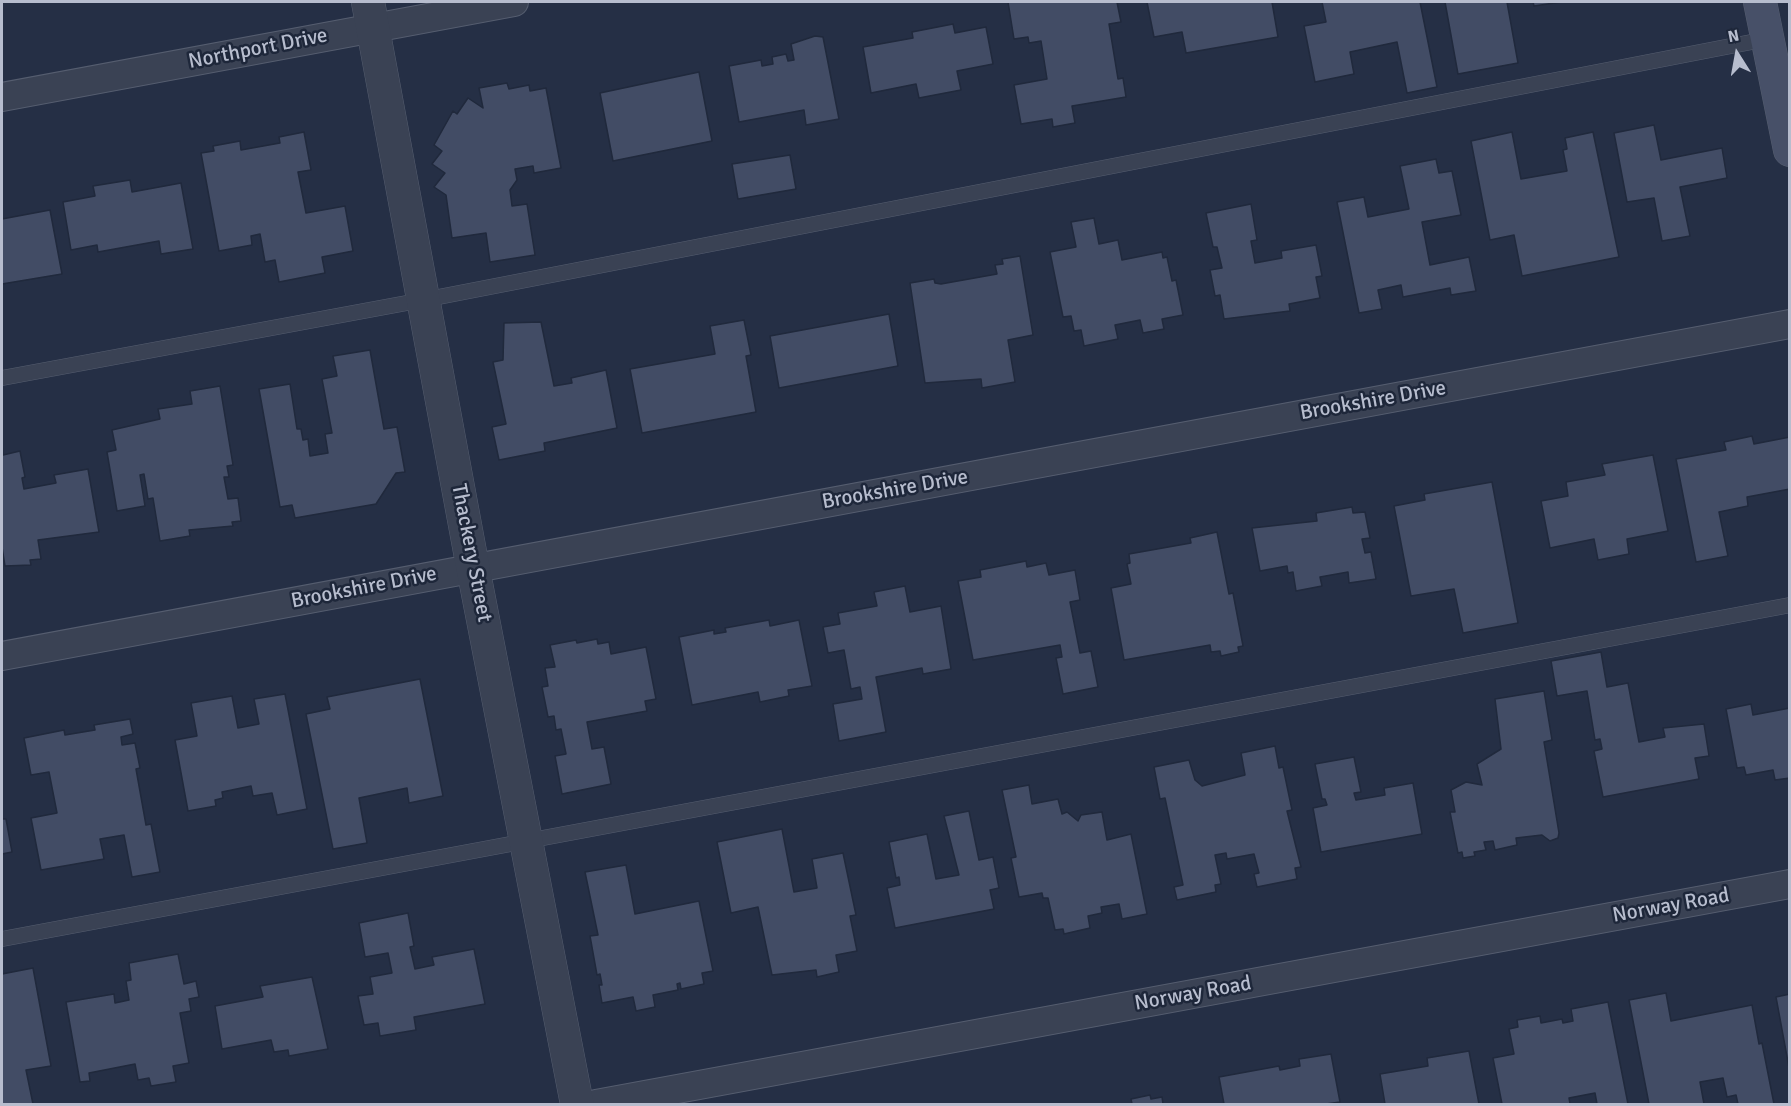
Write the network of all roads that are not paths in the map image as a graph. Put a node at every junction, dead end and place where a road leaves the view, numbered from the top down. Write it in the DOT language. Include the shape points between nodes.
graph roads {
  1 [pos="514,2"];
  2 [pos="1760,2"];
  3 [pos="371,14"];
  4 [pos="1767,39"];
  5 [pos="2,97"];
  6 [pos="1790,150"];
  7 [pos="423,300"];
  8 [pos="1790,324"];
  9 [pos="2,378"];
  10 [pos="473,568"];
  11 [pos="1790,604"];
  12 [pos="2,656"];
  13 [pos="526,841"];
  14 [pos="1790,884"];
  15 [pos="2,939"];
  16 [pos="577,1104"];
  17 [pos="596,1104"];
  1 -- 3 [label="street, Northport Drive"];
  2 -- 4 [label="main road"];
  3 -- 5 [label="street, Northport Drive"];
  3 -- 7 [label="street, Thackery Street"];
  4 -- 6 [label="main road"];
  4 -- 7 [label="lane"];
  7 -- 9 [label="lane"];
  7 -- 10 [label="street, Thackery Street"];
  8 -- 10 [label="street, Brookshire Drive"];
  10 -- 12 [label="street, Brookshire Drive"];
  10 -- 13 [label="street, Thackery Street"];
  11 -- 13 [label="lane"];
  13 -- 15 [label="lane"];
  13 -- 16 [label="street, Thackery Street"];
  14 -- 17 [label="street, Norway Road"];
}
